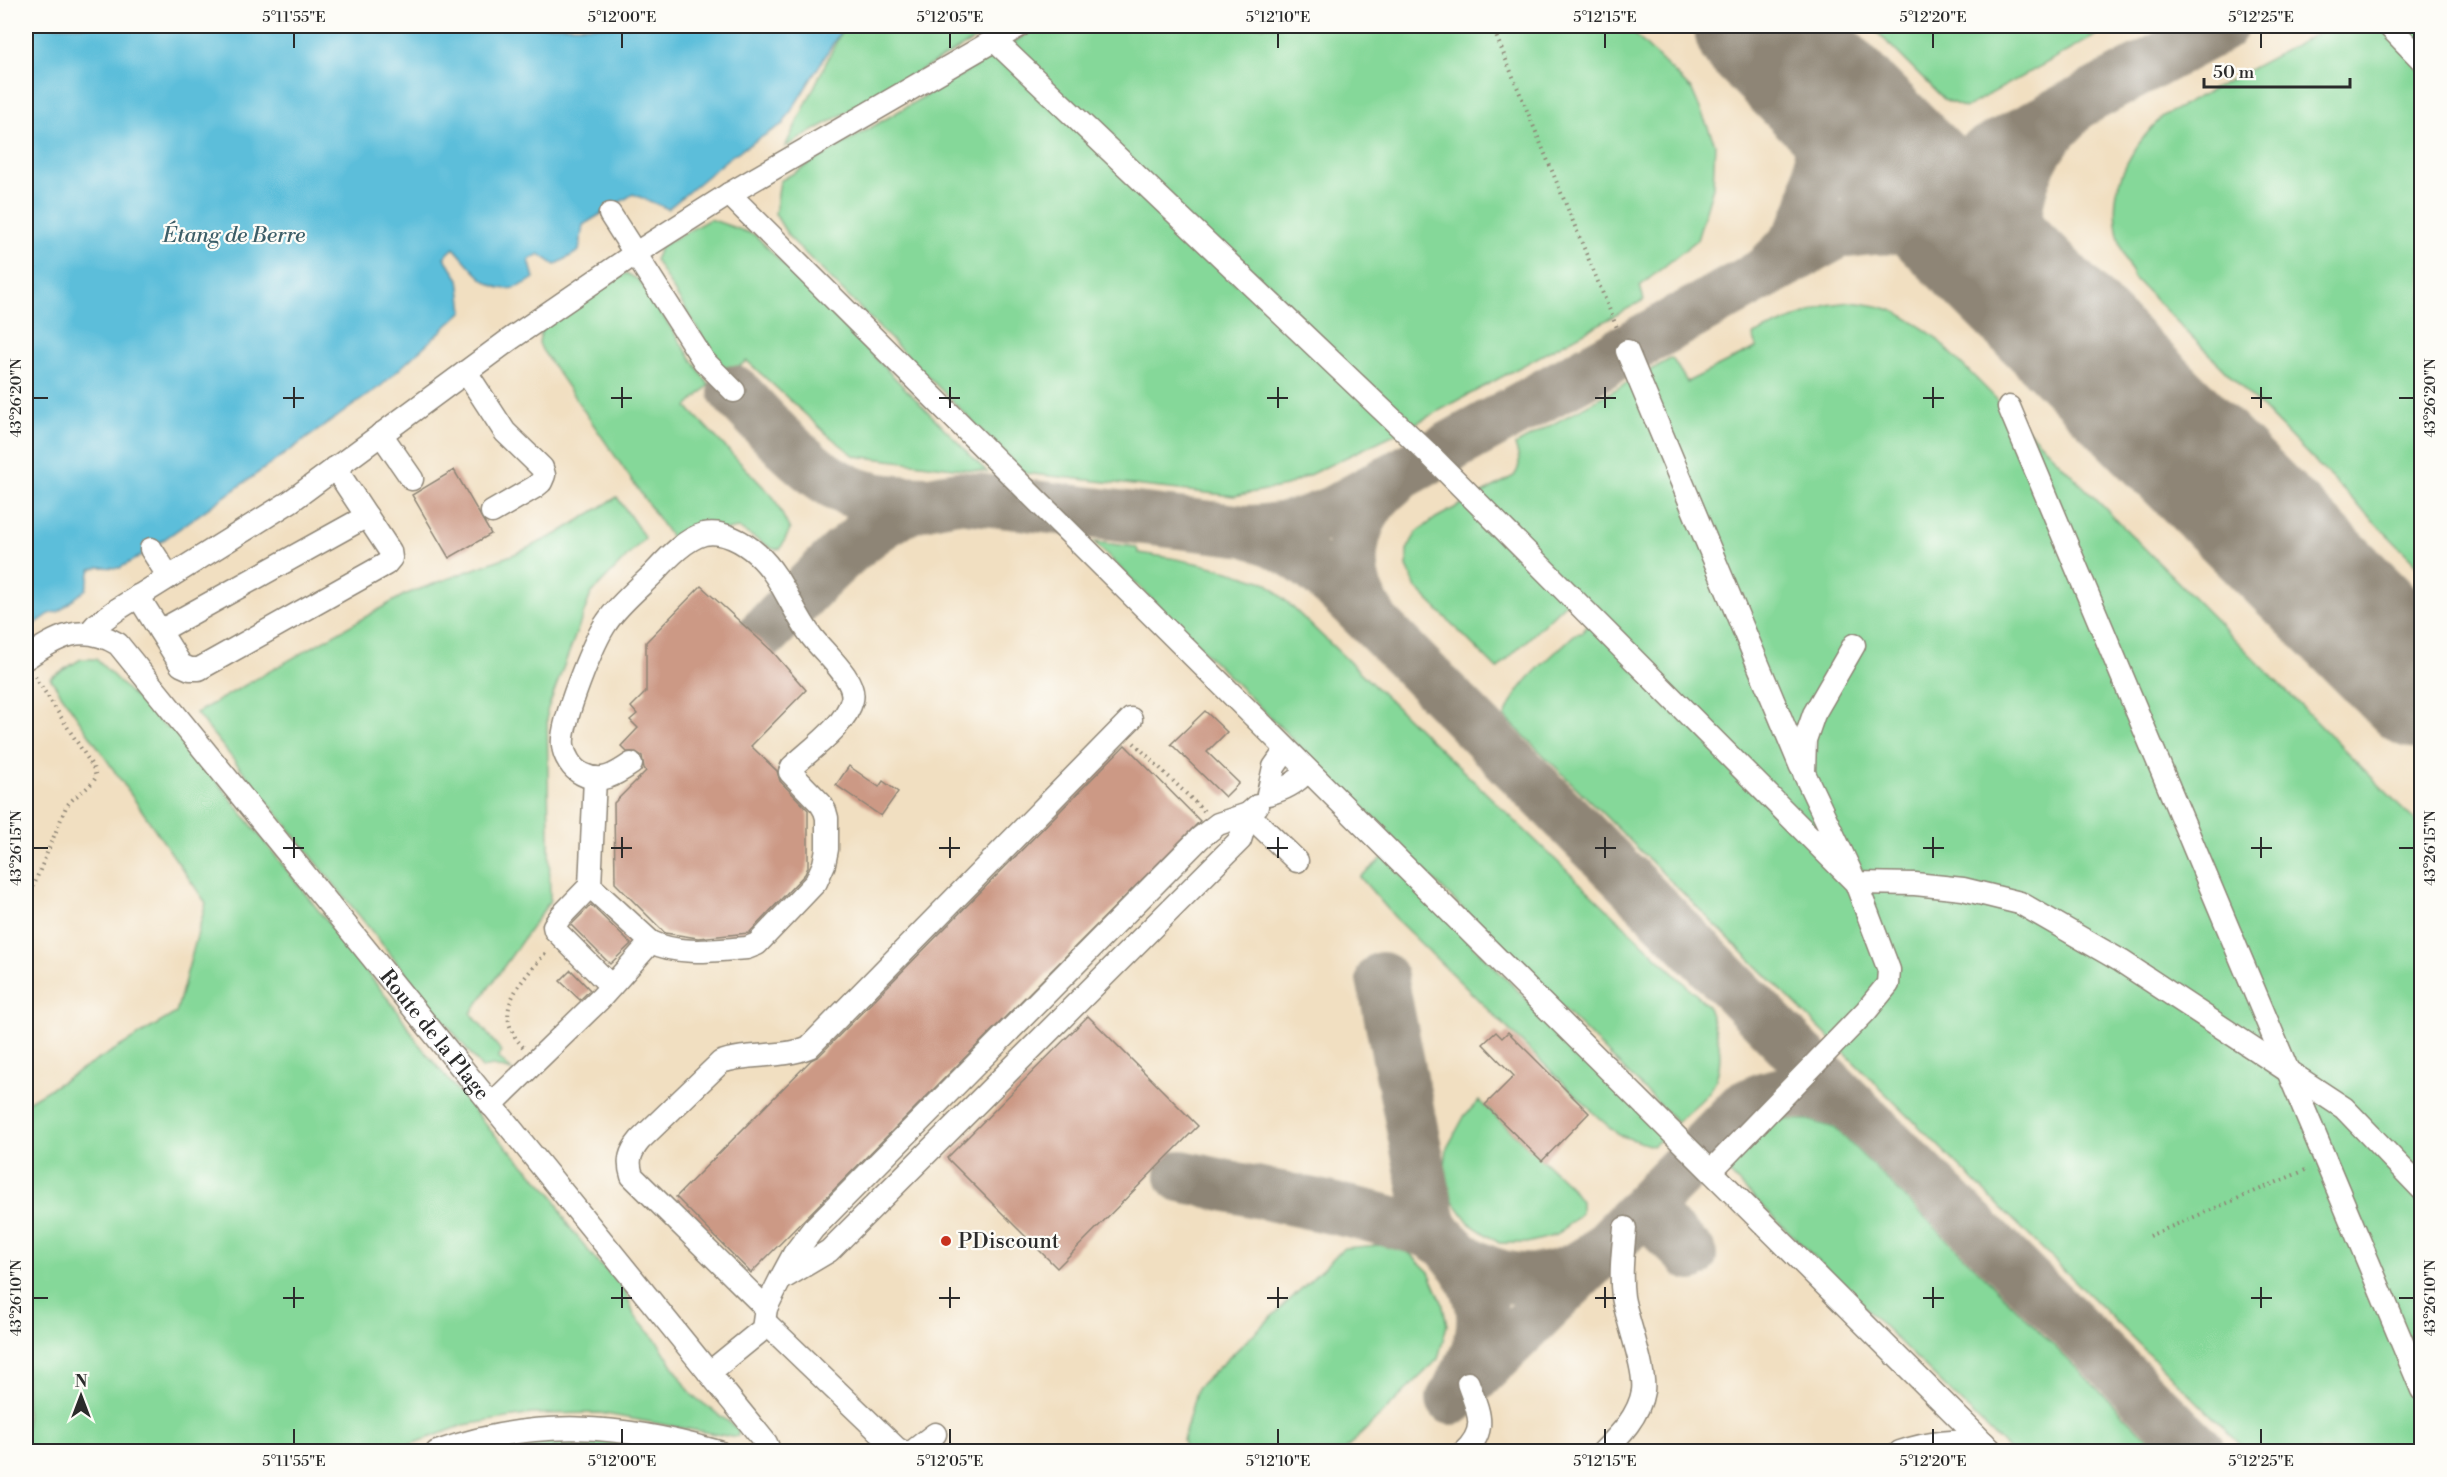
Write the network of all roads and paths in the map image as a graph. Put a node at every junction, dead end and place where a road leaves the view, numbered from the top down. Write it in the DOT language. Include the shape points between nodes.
graph roads {
  1 [pos="1019,26"];
  2 [pos="1492,26"];
  3 [pos="2389,26"];
  4 [pos="994,40"];
  5 [pos="2421,60"];
  6 [pos="729,194"];
  7 [pos="610,214"];
  8 [pos="636,253"];
  9 [pos="1627,351"];
  10 [pos="466,372"];
  11 [pos="734,391"];
  12 [pos="2009,407"];
  13 [pos="381,434"];
  14 [pos="335,468"];
  15 [pos="412,479"];
  16 [pos="492,512"];
  17 [pos="367,516"];
  18 [pos="151,549"];
  19 [pos="169,577"];
  20 [pos="138,596"];
  21 [pos="160,631"];
  22 [pos="89,633"];
  23 [pos="1854,645"];
  24 [pos="29,664"];
  25 [pos="1126,725"];
  26 [pos="1286,750"];
  27 [pos="631,764"];
  28 [pos="1307,771"];
  29 [pos="1804,773"];
  30 [pos="595,778"];
  31 [pos="1268,794"];
  32 [pos="1248,814"];
  33 [pos="1218,824"];
  34 [pos="1297,861"];
  35 [pos="1856,883"];
  36 [pos="590,886"];
  37 [pos="26,904"];
  38 [pos="560,935"];
  39 [pos="651,942"];
  40 [pos="611,986"];
  41 [pos="537,1062"];
  42 [pos="2290,1073"];
  43 [pos="491,1105"];
  44 [pos="2327,1161"];
  45 [pos="1711,1171"];
  46 [pos="2421,1189"];
  47 [pos="1625,1228"];
  48 [pos="2149,1236"];
  49 [pos="780,1280"];
  50 [pos="766,1315"];
  51 [pos="708,1373"];
  52 [pos="1468,1383"];
  53 [pos="2421,1390"];
  54 [pos="935,1434"];
  55 [pos="1989,1447"];
  56 [pos="437,1452"];
  57 [pos="719,1452"];
  58 [pos="770,1452"];
  59 [pos="903,1452"];
  60 [pos="912,1452"];
  61 [pos="1464,1452"];
  62 [pos="1603,1452"];
  63 [pos="1900,1452"];
  1 -- 4 [label="street"];
  2 -- 9 [label="path"];
  3 -- 5 [label="street"];
  4 -- 6 [label="street"];
  4 -- 35 [label="street" via="1432,457"];
  6 -- 8 [label="street"];
  6 -- 26 [label="street"];
  7 -- 8 [label="street"];
  8 -- 10 [label="street"];
  8 -- 11 [label="street" via="704,361"];
  9 -- 29 [label="street"];
  10 -- 13 [label="street"];
  10 -- 16 [label="street" via="506,432 539,462 544,475 535,487"];
  12 -- 42 [label="street"];
  13 -- 14 [label="street"];
  13 -- 15 [label="street"];
  14 -- 17 [label="street"];
  14 -- 19 [label="street" via="291,501"];
  17 -- 21 [label="street"];
  17 -- 21 [label="street" via="390,552 386,564 199,669 181,665"];
  18 -- 19 [label="street"];
  19 -- 20 [label="street"];
  20 -- 21 [label="street"];
  20 -- 22 [label="street"];
  22 -- 24 [label="street" via="55,639"];
  22 -- 43 [label="street, Route de la Plage" via="117,645"];
  23 -- 29 [label="street" via="1814,714 1805,740"];
  24 -- 37 [label="path" via="96,777 66,807"];
  25 -- 33 [label="path"];
  25 -- 50 [label="street" via="809,1047 796,1053 735,1057 721,1062 631,1152 628,1165 632,1176"];
  26 -- 28 [label="street"];
  26 -- 31 [label="street" via="1274,767"];
  27 -- 30 [label="street" via="616,775"];
  28 -- 31 [label="street" via="1286,789"];
  28 -- 45 [label="street"];
  29 -- 35 [label="street"];
  30 -- 36 [label="street"];
  30 -- 39 [label="street" via="577,772 563,745 564,728 598,635 608,620 689,541 704,534 723,534 743,543 772,569 810,635 847,676 852,689 846,713 790,772 825,811 824,864 816,882 757,944 747,948 677,951"];
  31 -- 32 [label="street"];
  32 -- 33 [label="street"];
  32 -- 34 [label="street"];
  32 -- 49 [label="street" via="1240,840 1227,854 829,1251"];
  33 -- 49 [label="street" via="813,1229"];
  35 -- 42 [label="street" via="1915,884 2020,903 2121,961"];
  35 -- 45 [label="street" via="1889,970 1888,984"];
  36 -- 38 [label="street" via="555,922"];
  36 -- 39 [label="street"];
  38 -- 40 [label="street"];
  38 -- 41 [label="path" via="515,991 507,1015 515,1039"];
  39 -- 40 [label="street"];
  40 -- 41 [label="street"];
  41 -- 43 [label="street"];
  42 -- 44 [label="street"];
  42 -- 46 [label="street" via="2344,1108"];
  43 -- 51 [label="street, Route de la Plage"];
  44 -- 48 [label="path"];
  44 -- 53 [label="street"];
  45 -- 55 [label="street"];
  47 -- 62 [label="street" via="1623,1298 1643,1390 1624,1431"];
  49 -- 50 [label="street"];
  50 -- 51 [label="street" via="758,1334"];
  50 -- 59 [label="street"];
  51 -- 58 [label="street, Route de la Plage"];
  52 -- 61 [label="street" via="1480,1422 1478,1434"];
  54 -- 60 [label="street"];
  55 -- 63 [label="street" via="1954,1440"];
  56 -- 57 [label="street" via="504,1433 560,1427 627,1431"];
}
